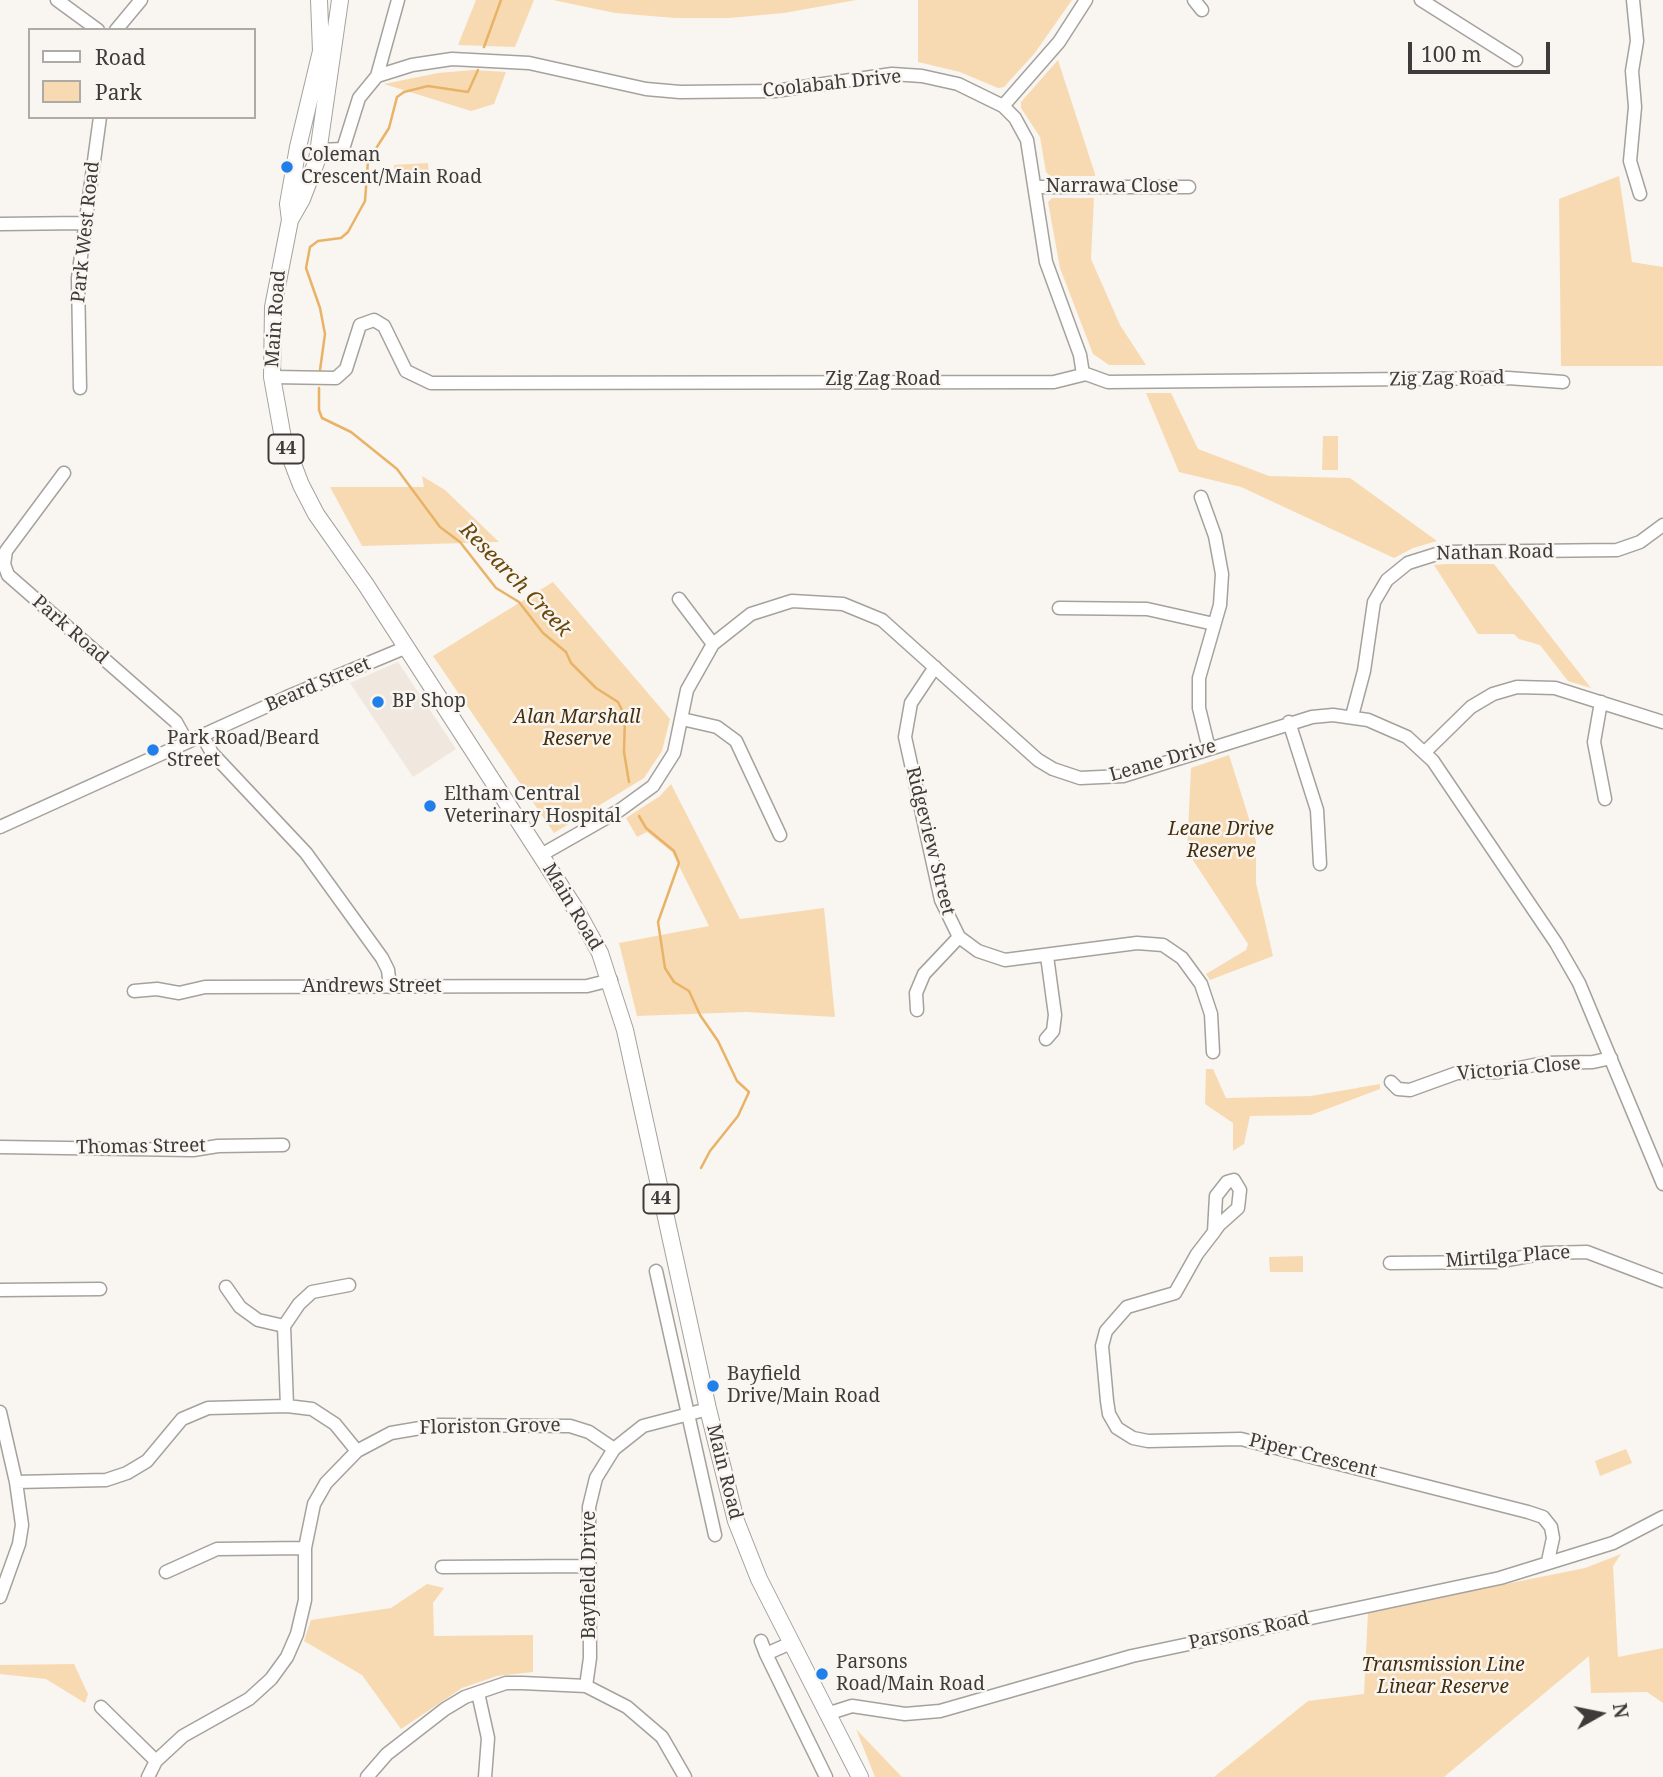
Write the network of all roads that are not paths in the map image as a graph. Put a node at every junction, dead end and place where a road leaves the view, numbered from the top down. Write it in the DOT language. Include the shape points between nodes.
graph roads {
  1 [pos="57,0"];
  2 [pos="141,0"];
  3 [pos="319,0"];
  4 [pos="340,0"];
  5 [pos="398,0"];
  6 [pos="1086,0"];
  7 [pos="1421,0"];
  8 [pos="1633,0"];
  9 [pos="95,28"];
  10 [pos="118,28"];
  11 [pos="1516,60"];
  12 [pos="377,76"];
  13 [pos="1003,106"];
  14 [pos="100,119"];
  15 [pos="298,147"];
  16 [pos="319,150"];
  17 [pos="1035,187"];
  18 [pos="1189,187"];
  19 [pos="1640,194"];
  20 [pos="290,220"];
  21 [pos="85,223"];
  22 [pos="0,224"];
  23 [pos="1083,374"];
  24 [pos="272,377"];
  25 [pos="1563,382"];
  26 [pos="80,388"];
  27 [pos="64,473"];
  28 [pos="1201,497"];
  29 [pos="1663,525"];
  30 [pos="678,599"];
  31 [pos="1059,608"];
  32 [pos="1214,624"];
  33 [pos="713,644"];
  34 [pos="407,647"];
  35 [pos="935,667"];
  36 [pos="1601,702"];
  37 [pos="1352,716"];
  38 [pos="682,719"];
  39 [pos="1289,722"];
  40 [pos="1663,722"];
  41 [pos="202,735"];
  42 [pos="187,742"];
  43 [pos="1209,749"];
  44 [pos="1425,752"];
  45 [pos="1605,799"];
  46 [pos="0,827"];
  47 [pos="780,835"];
  48 [pos="541,855"];
  49 [pos="1320,864"];
  50 [pos="959,937"];
  51 [pos="1047,956"];
  52 [pos="611,980"];
  53 [pos="390,987"];
  54 [pos="134,991"];
  55 [pos="917,1010"];
  56 [pos="1046,1039"];
  57 [pos="1213,1052"];
  58 [pos="1611,1058"];
  59 [pos="1391,1082"];
  60 [pos="1410,1090"];
  61 [pos="1407,1103"];
  62 [pos="283,1145"];
  63 [pos="0,1147"];
  64 [pos="1663,1184"];
  65 [pos="1214,1232"];
  66 [pos="1390,1263"];
  67 [pos="656,1271"];
  68 [pos="1663,1281"];
  69 [pos="349,1285"];
  70 [pos="226,1287"];
  71 [pos="100,1289"];
  72 [pos="0,1290"];
  73 [pos="284,1326"];
  74 [pos="287,1406"];
  75 [pos="708,1409"];
  76 [pos="0,1412"];
  77 [pos="688,1413"];
  78 [pos="614,1449"];
  79 [pos="357,1451"];
  80 [pos="16,1482"];
  81 [pos="1663,1517"];
  82 [pos="715,1535"];
  83 [pos="305,1548"];
  84 [pos="1548,1561"];
  85 [pos="590,1566"];
  86 [pos="442,1567"];
  87 [pos="166,1572"];
  88 [pos="0,1597"];
  89 [pos="761,1641"];
  90 [pos="791,1643"];
  91 [pos="766,1654"];
  92 [pos="586,1686"];
  93 [pos="478,1693"];
  94 [pos="101,1707"];
  95 [pos="830,1713"];
  96 [pos="156,1761"];
  97 [pos="148,1777"];
  98 [pos="366,1777"];
  99 [pos="485,1777"];
  100 [pos="685,1777"];
  101 [pos="826,1777"];
  102 [pos="860,1777"];
  1 -- 9 [label="street"];
  2 -- 10 [label="street"];
  3 -- 15 [label="main road, Main Road / 44" via="321,51"];
  4 -- 16 [label="main road, Main Road / 44"];
  5 -- 12 [label="street"];
  6 -- 13 [label="street" via="1054,48"];
  7 -- 11 [label="street"];
  8 -- 19 [label="street" via="1635,107 1630,161"];
  12 -- 13 [label="street, Coolabah Drive" via="412,65 477,58 529,62 680,93 775,91 902,74 958,84"];
  12 -- 16 [label="street" via="359,98 343,149"];
  13 -- 17 [label="street, Coolabah Drive" via="1027,140"];
  14 -- 21 [label="street, Park West Road"];
  15 -- 16 [label="main road"];
  15 -- 20 [label="main road, Main Road / 44" via="288,204"];
  16 -- 20 [label="main road, Main Road / 44" via="303,199"];
  17 -- 18 [label="street, Narrawa Close"];
  17 -- 23 [label="street, Coolabah Drive" via="1046,262"];
  20 -- 24 [label="main road, Main Road / 44" via="273,307"];
  21 -- 22 [label="street"];
  21 -- 26 [label="street, Park West Road" via="77,287"];
  23 -- 24 [label="street, Zig Zag Road" via="1054,382 431,383 406,371 388,331 374,320 360,326 346,369 336,378"];
  23 -- 25 [label="street, Zig Zag Road" via="1108,382 1518,378"];
  24 -- 34 [label="main road, Main Road / 44" via="283,438 301,485"];
  27 -- 42 [label="street, Park Road" via="6,551 8,575 176,722"];
  28 -- 32 [label="street" via="1221,565"];
  29 -- 37 [label="street, Nathan Road" via="1640,542 1617,550 1443,551 1408,563 1387,580 1374,602"];
  30 -- 33 [label="street"];
  31 -- 32 [label="street" via="1147,609"];
  32 -- 43 [label="street" via="1198,688"];
  33 -- 35 [label="street, Leane Drive" via="733,625 760,610 792,601 824,600 874,616"];
  33 -- 38 [label="street, Leane Drive" via="691,680"];
  34 -- 41 [label="street, Beard Street"];
  34 -- 48 [label="main road, Main Road / 44"];
  35 -- 43 [label="street, Leane Drive" via="1030,754 1071,776 1115,778"];
  35 -- 50 [label="street, Ridgeview Street" via="911,703 905,737 941,900"];
  36 -- 40 [label="street"];
  36 -- 44 [label="street" via="1547,687 1509,689 1471,707"];
  36 -- 45 [label="street" via="1594,742"];
  37 -- 39 [label="street, Leane Drive" via="1324,715"];
  37 -- 44 [label="street, Leane Drive" via="1392,729"];
  38 -- 47 [label="street" via="717,727 736,741"];
  38 -- 48 [label="street, Leane Drive" via="674,753 653,786"];
  39 -- 43 [label="street, Leane Drive"];
  39 -- 49 [label="street" via="1317,810"];
  41 -- 42 [label="street, Beard Street"];
  41 -- 53 [label="street" via="212,753 306,853 382,958"];
  42 -- 46 [label="street, Beard Street"];
  44 -- 58 [label="street, Leane Drive" via="1563,953"];
  48 -- 52 [label="main road, Main Road / 44" via="588,929"];
  50 -- 51 [label="street, Ridgeview Street" via="996,958"];
  50 -- 55 [label="street" via="924,974 916,993"];
  51 -- 56 [label="street" via="1055,1015 1053,1031"];
  51 -- 57 [label="street, Ridgeview Street" via="1137,943 1170,949 1188,965 1205,994"];
  52 -- 53 [label="street, Andrews Street" via="587,986"];
  52 -- 75 [label="main road, Main Road / 44"];
  53 -- 54 [label="street, Andrews Street"];
  58 -- 60 [label="street, Victoria Close" via="1457,1073"];
  58 -- 64 [label="street, Leane Drive"];
  59 -- 60 [label="street"];
  60 -- 61 [label="street"];
  62 -- 63 [label="street, Thomas Street" via="193,1150"];
  65 -- 84 [label="street, Piper Crescent" via="1175,1293 1127,1307 1109,1325 1102,1346 1109,1414 1117,1429 1148,1441 1241,1439 1507,1505 1549,1524 1553,1538"];
  66 -- 68 [label="street, Mirtilga Place" via="1504,1262 1545,1253 1587,1252"];
  67 -- 77 [label="street, Main Road"];
  69 -- 73 [label="street" via="312,1292"];
  70 -- 73 [label="street" via="240,1307 258,1320"];
  71 -- 72 [label="street"];
  73 -- 74 [label="street"];
  74 -- 79 [label="street" via="312,1409 335,1424"];
  74 -- 80 [label="street" via="208,1408 182,1419 147,1461 106,1480"];
  75 -- 77 [label="street, Bayfield Drive"];
  75 -- 90 [label="main road, Main Road / 44" via="740,1532"];
  76 -- 80 [label="street"];
  77 -- 78 [label="street, Bayfield Drive" via="643,1426"];
  77 -- 82 [label="street, Main Road"];
  78 -- 79 [label="street, Floriston Grove" via="570,1426 438,1425 391,1433"];
  78 -- 85 [label="street, Bayfield Drive" via="596,1478 589,1507"];
  79 -- 83 [label="street, Floriston Grove" via="326,1483 314,1504"];
  80 -- 88 [label="street" via="22,1525"];
  81 -- 84 [label="street, Parsons Road" via="1613,1543"];
  83 -- 87 [label="street" via="217,1549"];
  83 -- 96 [label="street, Floriston Grove" via="305,1600 298,1634 287,1657 249,1699 183,1736"];
  84 -- 95 [label="street, Parsons Road" via="1489,1581 1132,1656 940,1711 905,1714 852,1706"];
  85 -- 86 [label="street"];
  85 -- 92 [label="street, Bayfield Drive"];
  89 -- 91 [label="street"];
  90 -- 91 [label="street"];
  90 -- 95 [label="main road, Main Road / 44"];
  91 -- 101 [label="street"];
  92 -- 93 [label="street" via="506,1683"];
  92 -- 100 [label="street" via="627,1707 662,1737"];
  93 -- 98 [label="street" via="445,1709 387,1754"];
  93 -- 99 [label="street" via="488,1738"];
  94 -- 96 [label="street"];
  95 -- 102 [label="main road, Main Road / 44"];
  96 -- 97 [label="street, Floriston Grove"];
}
